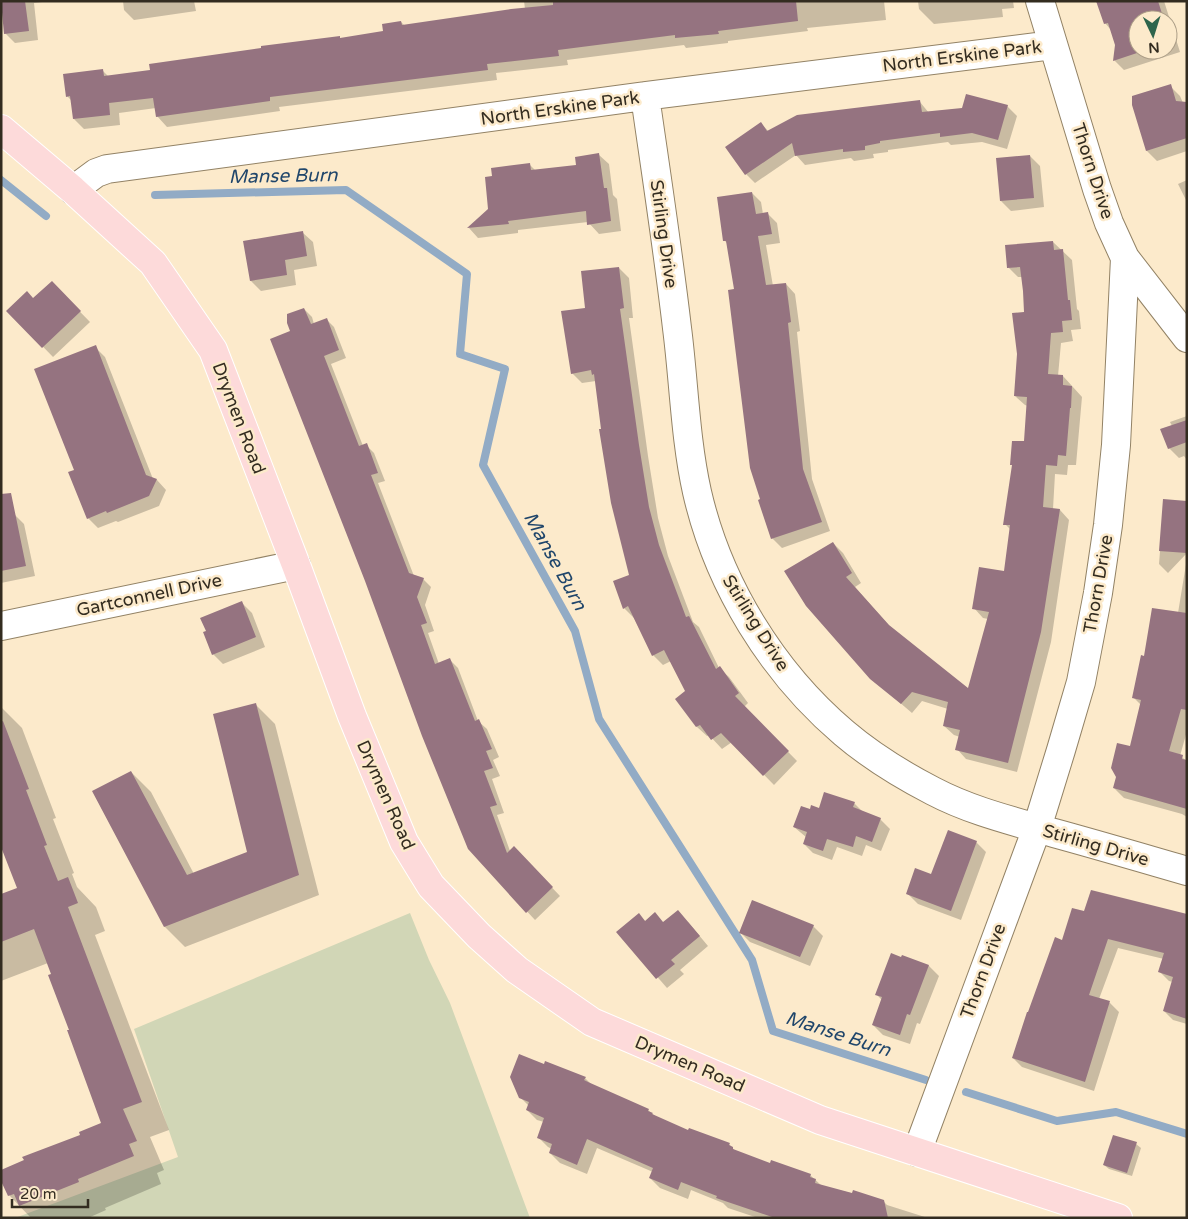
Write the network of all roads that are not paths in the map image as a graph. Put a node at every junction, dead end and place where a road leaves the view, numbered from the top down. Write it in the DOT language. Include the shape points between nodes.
graph roads {
  1 [pos="1040,1"];
  2 [pos="1053,44"];
  3 [pos="645,96"];
  4 [pos="1,129"];
  5 [pos="74,190"];
  6 [pos="1125,258"];
  7 [pos="1187,338"];
  8 [pos="296,565"];
  9 [pos="1,626"];
  10 [pos="1037,828"];
  11 [pos="1187,870"];
  12 [pos="916,1152"];
  13 [pos="1118,1218"];
  1 -- 2 [label="street, Thorn Drive"];
  2 -- 3 [label="street, North Erskine Park"];
  2 -- 6 [label="street, Thorn Drive" via="1097,189"];
  3 -- 5 [label="street, North Erskine Park" via="107,169 96,173"];
  3 -- 10 [label="street, Stirling Drive" via="697,490 719,561 736,598 770,653 801,691 844,733 886,764 934,791 968,807"];
  4 -- 5 [label="main road, Drymen Road"];
  5 -- 8 [label="main road, Drymen Road" via="153,263 213,350"];
  6 -- 7 [label="street"];
  6 -- 10 [label="street, Thorn Drive" via="1116,445 1098,593 1081,682"];
  8 -- 9 [label="street, Gartconnell Drive"];
  8 -- 12 [label="main road, Drymen Road" via="352,716 404,842 431,886 479,936 517,970 592,1022 820,1120"];
  10 -- 11 [label="street, Stirling Drive"];
  10 -- 12 [label="street, Thorn Drive"];
  12 -- 13 [label="main road, Drymen Road"];
}
